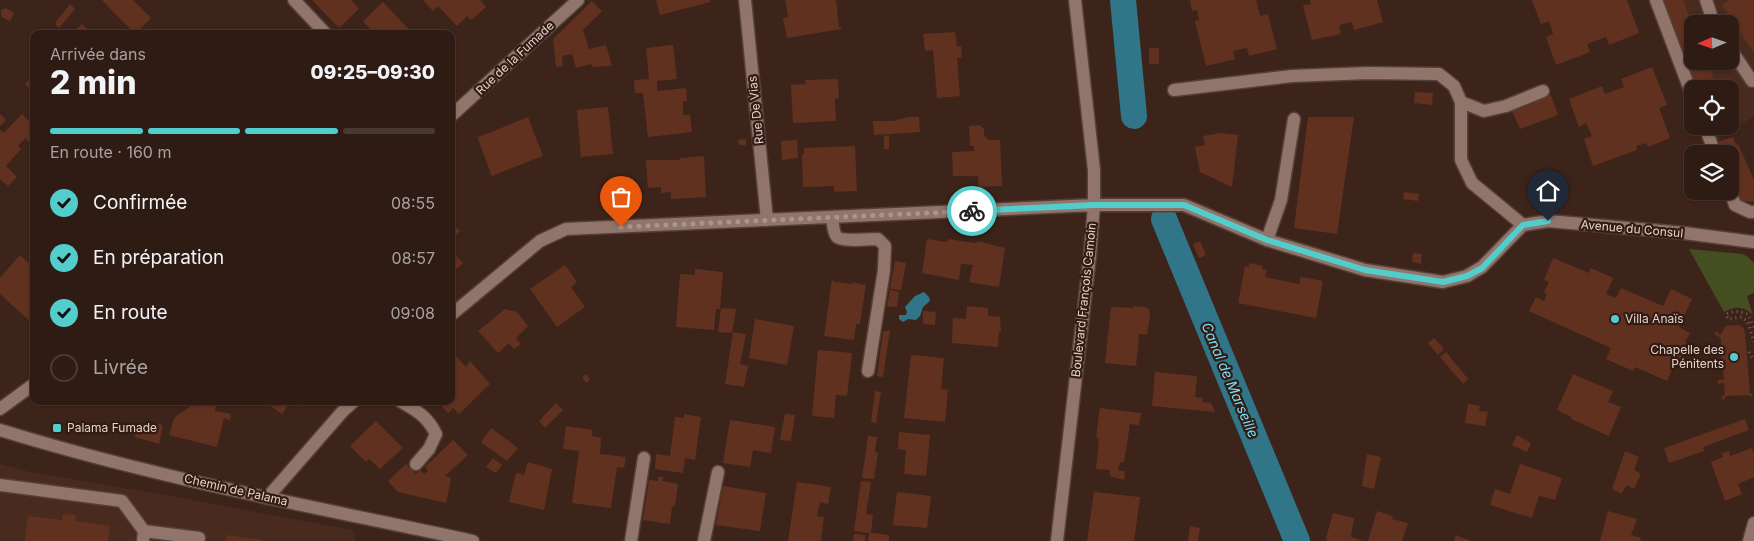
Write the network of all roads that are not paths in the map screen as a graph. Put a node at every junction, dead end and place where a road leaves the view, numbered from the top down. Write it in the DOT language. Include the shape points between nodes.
graph roads {
  1 [pos="294,0"];
  2 [pos="578,0"];
  3 [pos="745,0"];
  4 [pos="1074,0"];
  5 [pos="1656,0"];
  6 [pos="1706,0"];
  7 [pos="1711,15"];
  8 [pos="322,30"];
  9 [pos="1739,61"];
  10 [pos="1686,80"];
  11 [pos="1754,80"];
  12 [pos="1174,90"];
  13 [pos="1543,91"];
  14 [pos="1461,102"];
  15 [pos="455,112"];
  16 [pos="1294,119"];
  17 [pos="1733,200"];
  18 [pos="1094,205"];
  19 [pos="1754,212"];
  20 [pos="832,217"];
  21 [pos="767,220"];
  22 [pos="1523,225"];
  23 [pos="1267,240"];
  24 [pos="1754,242"];
  25 [pos="455,310"];
  26 [pos="868,371"];
  27 [pos="30,387"];
  28 [pos="350,405"];
  29 [pos="407,405"];
  30 [pos="0,409"];
  31 [pos="0,430"];
  32 [pos="644,458"];
  33 [pos="416,464"];
  34 [pos="718,472"];
  35 [pos="0,485"];
  36 [pos="267,498"];
  37 [pos="1754,523"];
  38 [pos="144,536"];
  39 [pos="463,540"];
  40 [pos="198,541"];
  41 [pos="631,541"];
  42 [pos="704,541"];
  43 [pos="1057,541"];
  44 [pos="1749,541"];
  1 -- 8 [label="street"];
  2 -- 15 [label="street, Rue de la Fumade"];
  3 -- 21 [label="street, Rue De Vias"];
  4 -- 18 [label="street, Boulevard François Camoin" via="1094,170"];
  5 -- 10 [label="street"];
  6 -- 7 [label="street"];
  9 -- 11 [label="street"];
  12 -- 14 [label="street" via="1292,76 1439,74 1454,86"];
  13 -- 14 [label="street" via="1484,112"];
  14 -- 22 [label="street" via="1461,160 1472,183"];
  16 -- 23 [label="street" via="1281,200"];
  17 -- 19 [label="street" via="1735,204"];
  18 -- 20 [label="street"];
  18 -- 23 [label="street" via="1184,205"];
  18 -- 43 [label="street, Boulevard François Camoin"];
  20 -- 21 [label="street"];
  20 -- 26 [label="street" via="838,237 844,240 878,239 885,246"];
  21 -- 25 [label="street" via="566,229 540,241"];
  22 -- 23 [label="street" via="1482,268 1443,282 1365,270"];
  22 -- 24 [label="street, Avenue du Consul" via="1548,221"];
  27 -- 30 [label="street"];
  28 -- 36 [label="street"];
  29 -- 33 [label="street" via="430,421 436,434"];
  31 -- 36 [label="street, Chemin de Palama" via="69,451"];
  32 -- 41 [label="street"];
  34 -- 42 [label="street"];
  35 -- 38 [label="street" via="122,501"];
  36 -- 39 [label="street, Chemin de Palama"];
  37 -- 44 [label="street"];
  38 -- 40 [label="street" via="199,538"];
}
